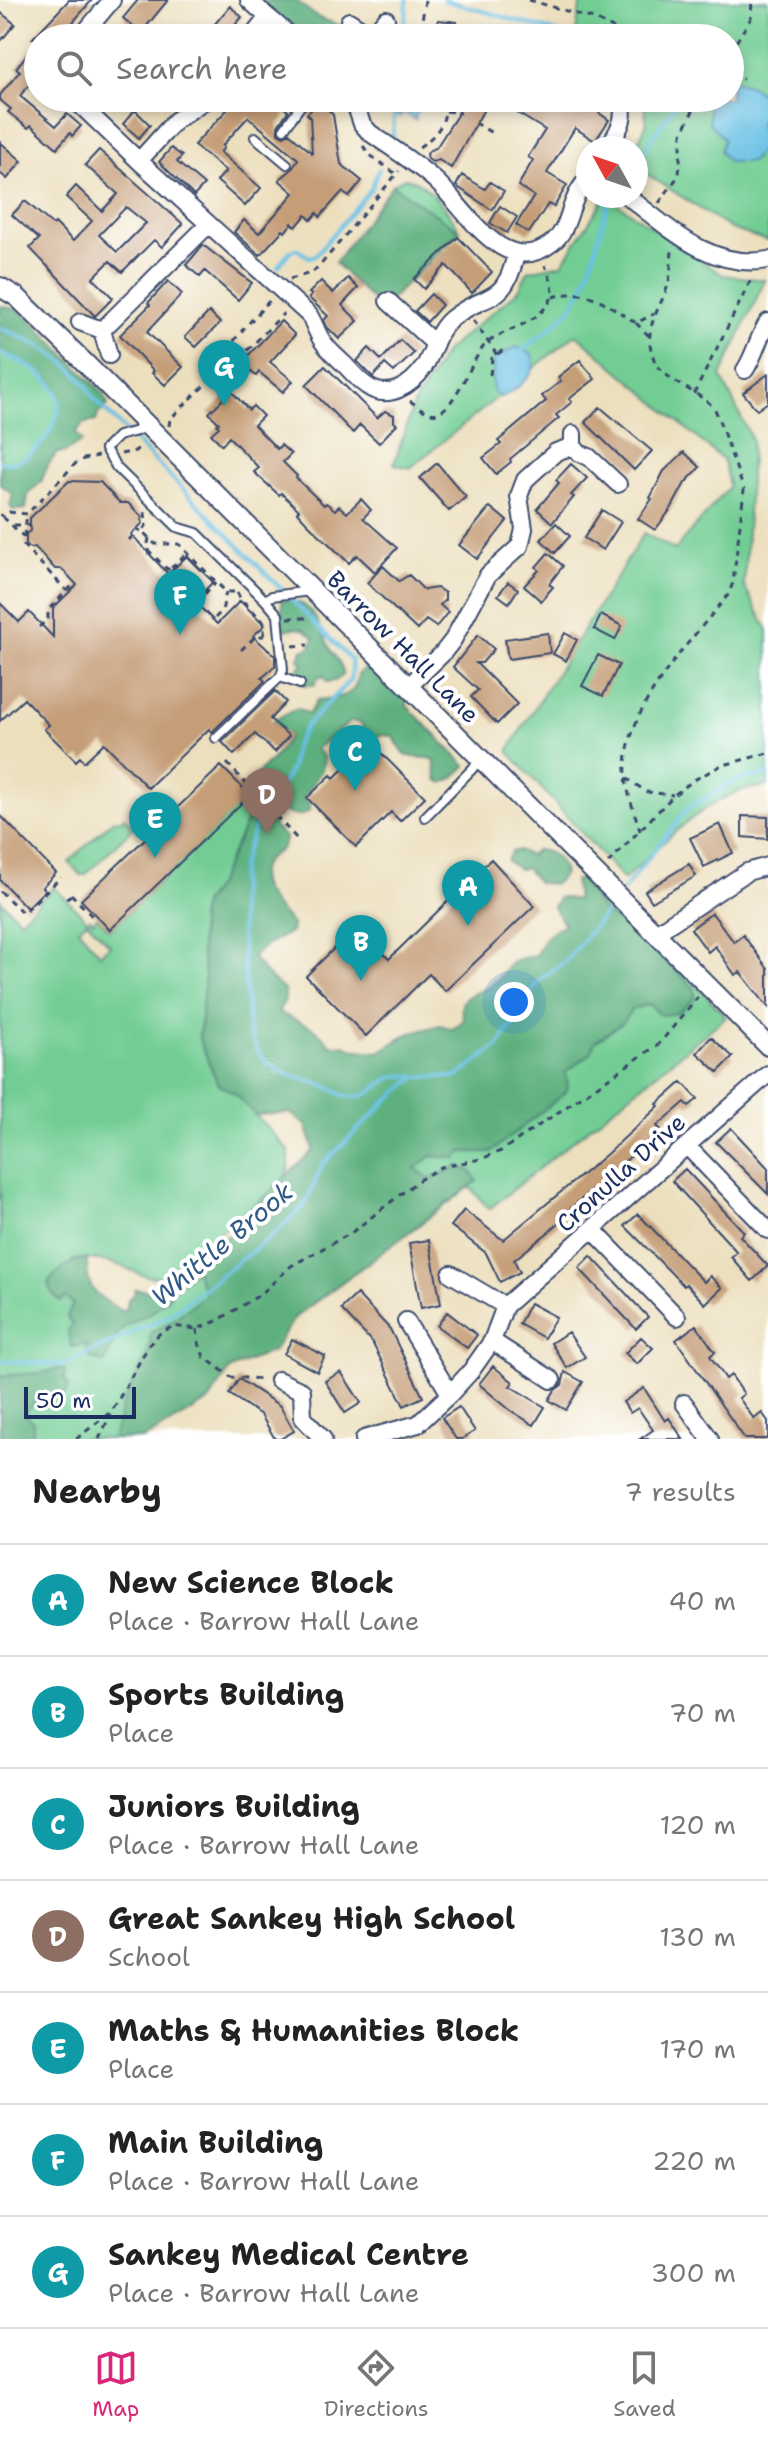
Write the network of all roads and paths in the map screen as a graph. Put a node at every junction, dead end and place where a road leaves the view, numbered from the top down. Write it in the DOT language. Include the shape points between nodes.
graph roads {
  1 [pos="112,0"];
  2 [pos="249,0"];
  3 [pos="425,0"];
  4 [pos="529,0"];
  5 [pos="752,0"];
  6 [pos="268,17"];
  7 [pos="386,19"];
  8 [pos="349,21"];
  9 [pos="92,24"];
  10 [pos="262,24"];
  11 [pos="276,24"];
  12 [pos="353,24"];
  13 [pos="382,24"];
  14 [pos="423,24"];
  15 [pos="605,24"];
  16 [pos="744,33"];
  17 [pos="88,112"];
  18 [pos="188,112"];
  19 [pos="296,112"];
  20 [pos="358,112"];
  21 [pos="446,112"];
  22 [pos="454,112"];
  23 [pos="624,112"];
  24 [pos="692,112"];
  25 [pos="461,113"];
  26 [pos="475,123"];
  27 [pos="284,129"];
  28 [pos="492,133"];
  29 [pos="615,136"];
  30 [pos="255,137"];
  31 [pos="275,140"];
  32 [pos="268,148"];
  33 [pos="416,149"];
  34 [pos="139,161"];
  35 [pos="287,164"];
  36 [pos="404,167"];
  37 [pos="576,197"];
  38 [pos="657,206"];
  39 [pos="644,208"];
  40 [pos="208,225"];
  41 [pos="674,243"];
  42 [pos="516,253"];
  43 [pos="768,260"];
  44 [pos="543,261"];
  45 [pos="755,273"];
  46 [pos="285,284"];
  47 [pos="0,287"];
  48 [pos="274,296"];
  49 [pos="553,297"];
  50 [pos="388,301"];
  51 [pos="294,302"];
  52 [pos="467,310"];
  53 [pos="654,314"];
  54 [pos="80,322"];
  55 [pos="768,322"];
  56 [pos="636,323"];
  57 [pos="102,330"];
  58 [pos="649,336"];
  59 [pos="488,342"];
  60 [pos="435,344"];
  61 [pos="503,350"];
  62 [pos="109,355"];
  63 [pos="497,355"];
  64 [pos="239,359"];
  65 [pos="745,370"];
  66 [pos="490,375"];
  67 [pos="399,390"];
  68 [pos="694,394"];
  69 [pos="170,419"];
  70 [pos="133,431"];
  71 [pos="143,444"];
  72 [pos="105,449"];
  73 [pos="135,451"];
  74 [pos="618,487"];
  75 [pos="140,506"];
  76 [pos="27,514"];
  77 [pos="2,515"];
  78 [pos="12,525"];
  79 [pos="28,525"];
  80 [pos="142,531"];
  81 [pos="24,537"];
  82 [pos="149,538"];
  83 [pos="129,540"];
  84 [pos="187,552"];
  85 [pos="170,569"];
  86 [pos="177,576"];
  87 [pos="216,582"];
  88 [pos="77,586"];
  89 [pos="188,589"];
  90 [pos="67,591"];
  91 [pos="246,591"];
  92 [pos="311,591"];
  93 [pos="226,592"];
  94 [pos="237,592"];
  95 [pos="265,600"];
  96 [pos="310,614"];
  97 [pos="215,618"];
  98 [pos="278,619"];
  99 [pos="39,627"];
  100 [pos="308,645"];
  101 [pos="281,647"];
  102 [pos="241,650"];
  103 [pos="280,677"];
  104 [pos="300,684"];
  105 [pos="408,687"];
  106 [pos="216,738"];
  107 [pos="768,753"];
  108 [pos="482,759"];
  109 [pos="227,763"];
  110 [pos="239,776"];
  111 [pos="626,778"];
  112 [pos="235,780"];
  113 [pos="674,795"];
  114 [pos="425,817"];
  115 [pos="640,831"];
  116 [pos="298,840"];
  117 [pos="600,866"];
  118 [pos="768,866"];
  119 [pos="61,877"];
  120 [pos="0,891"];
  121 [pos="66,899"];
  122 [pos="95,915"];
  123 [pos="656,933"];
  124 [pos="708,986"];
  125 [pos="768,1046"];
  126 [pos="768,1074"];
  127 [pos="687,1146"];
  128 [pos="593,1230"];
  129 [pos="768,1230"];
  130 [pos="451,1274"];
  131 [pos="505,1306"];
  132 [pos="677,1318"];
  133 [pos="406,1321"];
  134 [pos="197,1329"];
  135 [pos="492,1341"];
  136 [pos="278,1380"];
  137 [pos="552,1380"];
  138 [pos="450,1394"];
  139 [pos="684,1403"];
  140 [pos="112,1411"];
  141 [pos="420,1431"];
  142 [pos="76,1439"];
  143 [pos="99,1439"];
  144 [pos="323,1439"];
  145 [pos="364,1439"];
  146 [pos="710,1439"];
  1 -- 9 [label="street"];
  2 -- 6 [label="street"];
  3 -- 14 [label="path"];
  4 -- 15 [label="path"];
  5 -- 16 [label="path"];
  6 -- 10 [label="street"];
  6 -- 11 [label="street"];
  7 -- 13 [label="street"];
  8 -- 12 [label="street"];
  17 -- 34 [label="street"];
  18 -- 34 [label="street"];
  19 -- 27 [label="lane"];
  20 -- 42 [label="street" via="370,133 434,179 481,231"];
  21 -- 33 [label="path" via="433,138"];
  22 -- 25 [label="path"];
  23 -- 29 [label="street"];
  24 -- 38 [label="path" via="682,134 679,175"];
  26 -- 28 [label="path"];
  30 -- 32 [label="lane"];
  31 -- 32 [label="lane"];
  32 -- 35 [label="lane"];
  34 -- 40 [label="street"];
  36 -- 46 [label="path" via="318,268"];
  37 -- 42 [label="street" via="560,235 541,250"];
  39 -- 43 [label="street" via="710,254"];
  40 -- 51 [label="street"];
  40 -- 57 [label="street"];
  41 -- 53 [label="path" via="668,286"];
  42 -- 52 [label="street" via="505,286"];
  44 -- 49 [label="path"];
  45 -- 68 [label="path"];
  47 -- 70 [label="street, Barrow Hall Lane" via="17,297"];
  48 -- 69 [label="path" via="238,335 206,384"];
  49 -- 56 [label="path" via="590,294"];
  49 -- 59 [label="path" via="535,317"];
  50 -- 60 [label="street"];
  51 -- 64 [label="path"];
  51 -- 67 [label="street" via="309,315 326,346 367,386 379,392"];
  52 -- 59 [label="path"];
  52 -- 60 [label="street" via="447,323"];
  53 -- 56 [label="path"];
  53 -- 58 [label="path"];
  54 -- 57 [label="street"];
  55 -- 65 [label="street"];
  56 -- 58 [label="path"];
  57 -- 62 [label="street"];
  58 -- 68 [label="path" via="657,367"];
  59 -- 63 [label="path"];
  59 -- 67 [label="path" via="439,412 426,411"];
  60 -- 67 [label="street" via="424,366"];
  61 -- 63 [label="path"];
  63 -- 66 [label="path"];
  68 -- 111 [label="path" via="715,409 744,490 733,583 652,691 628,742"];
  70 -- 72 [label="lane"];
  70 -- 92 [label="street, Barrow Hall Lane"];
  71 -- 73 [label="path"];
  72 -- 76 [label="path" via="96,458 79,460"];
  72 -- 95 [label="lane" via="117,468 177,527 197,533"];
  74 -- 105 [label="street" via="573,440 525,480 519,496 524,529 520,546 488,575 453,640"];
  75 -- 80 [label="path" via="147,514"];
  76 -- 77 [label="path"];
  76 -- 79 [label="path"];
  77 -- 78 [label="path"];
  78 -- 79 [label="path"];
  78 -- 81 [label="path"];
  79 -- 81 [label="path"];
  80 -- 82 [label="path"];
  80 -- 83 [label="path"];
  81 -- 90 [label="path" via="24,546"];
  82 -- 84 [label="path" via="155,544 179,544"];
  82 -- 85 [label="path" via="147,549"];
  84 -- 85 [label="path"];
  84 -- 87 [label="path"];
  85 -- 86 [label="path"];
  87 -- 89 [label="path" via="199,600"];
  87 -- 93 [label="path"];
  88 -- 90 [label="path"];
  90 -- 99 [label="path"];
  91 -- 94 [label="path"];
  92 -- 95 [label="lane"];
  92 -- 105 [label="street, Barrow Hall Lane"];
  93 -- 94 [label="path"];
  93 -- 97 [label="path"];
  94 -- 102 [label="path" via="264,622 264,636 256,636"];
  95 -- 98 [label="lane"];
  96 -- 98 [label="path"];
  98 -- 101 [label="lane"];
  100 -- 101 [label="path"];
  101 -- 103 [label="lane"];
  103 -- 104 [label="lane"];
  103 -- 106 [label="lane"];
  105 -- 108 [label="street, Barrow Hall Lane"];
  107 -- 113 [label="path" via="720,766"];
  108 -- 114 [label="lane"];
  108 -- 123 [label="street, Barrow Hall Lane"];
  109 -- 110 [label="path"];
  110 -- 112 [label="path"];
  110 -- 116 [label="path"];
  111 -- 113 [label="path" via="647,792"];
  111 -- 115 [label="path"];
  113 -- 115 [label="path"];
  115 -- 117 [label="path" via="611,862"];
  118 -- 123 [label="street" via="747,872"];
  119 -- 120 [label="path" via="23,913"];
  121 -- 122 [label="path" via="72,893"];
  123 -- 124 [label="street, Barrow Hall Lane"];
  124 -- 125 [label="street, Barrow Hall Lane"];
  124 -- 134 [label="path" via="659,1044 501,1151 441,1167 351,1233 291,1266 261,1294"];
  126 -- 127 [label="street, Cronulla Drive"];
  127 -- 128 [label="street, Cronulla Drive"];
  127 -- 129 [label="street"];
  128 -- 131 [label="street, Cronulla Drive"];
  128 -- 132 [label="street"];
  130 -- 131 [label="street"];
  131 -- 135 [label="street, Cronulla Drive"];
  133 -- 138 [label="street"];
  134 -- 136 [label="path" via="204,1357 231,1377"];
  134 -- 140 [label="path" via="173,1326 159,1334"];
  135 -- 137 [label="street"];
  135 -- 138 [label="street, Cronulla Drive"];
  136 -- 144 [label="street" via="302,1391 303,1418"];
  138 -- 141 [label="street, Cronulla Drive"];
  139 -- 146 [label="street"];
  140 -- 142 [label="path"];
  140 -- 143 [label="path"];
  141 -- 145 [label="street, Cronulla Drive"];
}
